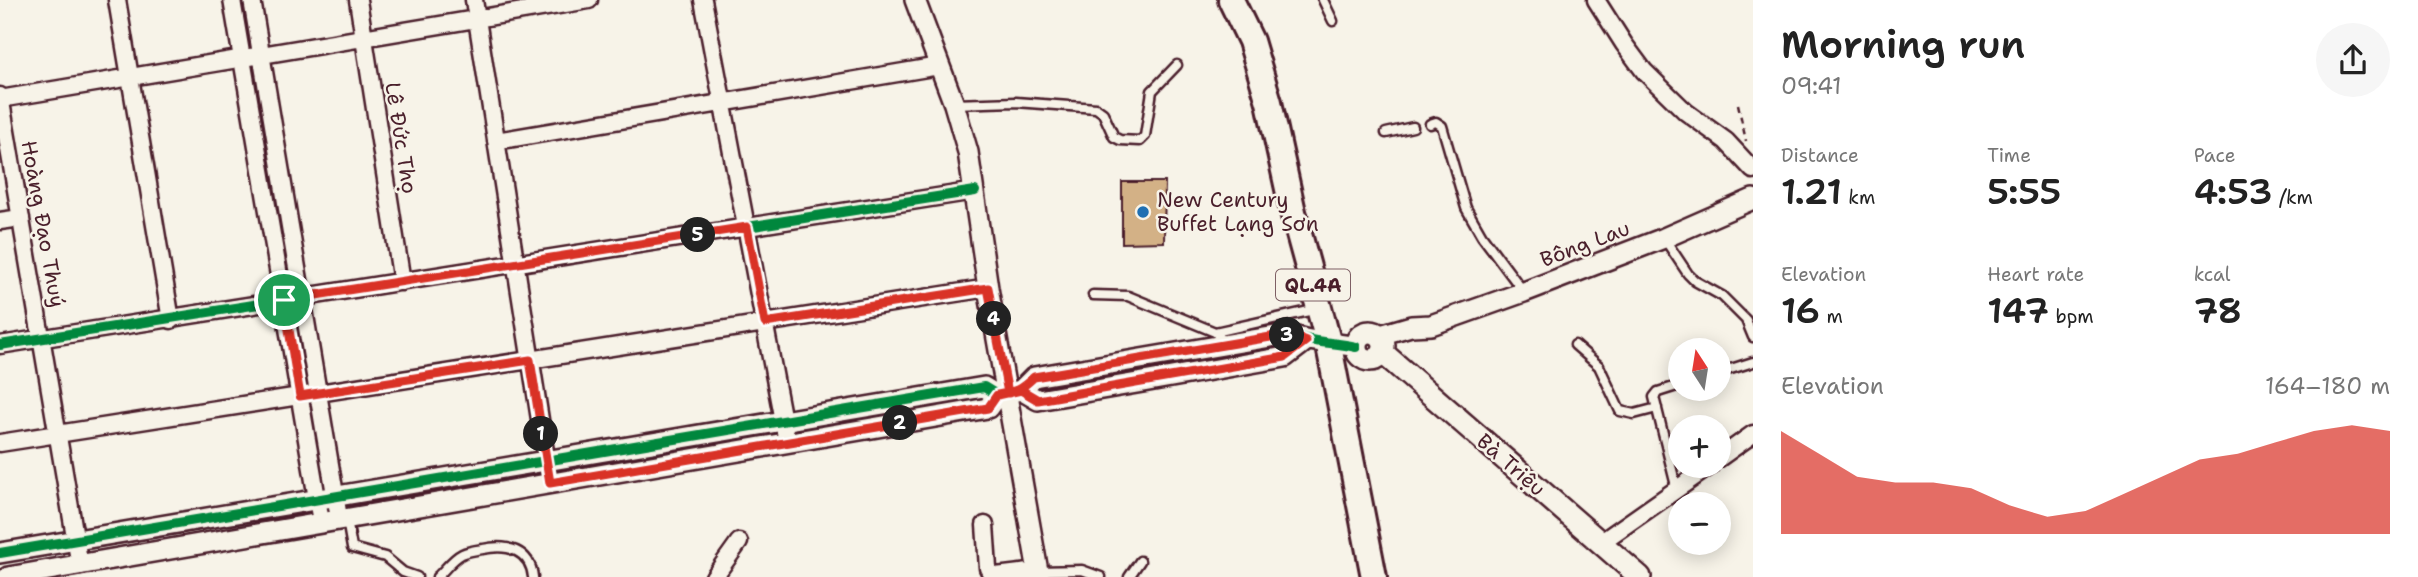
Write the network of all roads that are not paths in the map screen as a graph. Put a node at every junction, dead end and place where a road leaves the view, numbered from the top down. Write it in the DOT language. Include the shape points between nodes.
graph roads {
  1 [pos="117,0"];
  2 [pos="232,0"];
  3 [pos="252,0"];
  4 [pos="358,0"];
  5 [pos="474,0"];
  6 [pos="589,0"];
  7 [pos="703,0"];
  8 [pos="915,0"];
  9 [pos="1231,0"];
  10 [pos="1323,0"];
  11 [pos="1596,0"];
  12 [pos="477,19"];
  13 [pos="1333,21"];
  14 [pos="364,38"];
  15 [pos="261,56"];
  16 [pos="242,59"];
  17 [pos="1177,65"];
  18 [pos="939,66"];
  19 [pos="128,78"];
  20 [pos="0,98"];
  21 [pos="723,103"];
  22 [pos="954,104"];
  23 [pos="1430,124"];
  24 [pos="1413,127"];
  25 [pos="1386,133"];
  26 [pos="496,141"];
  27 [pos="1752,169"];
  28 [pos="975,191"];
  29 [pos="1753,199"];
  30 [pos="21,218"];
  31 [pos="0,221"];
  32 [pos="747,227"];
  33 [pos="1664,238"];
  34 [pos="515,264"];
  35 [pos="402,282"];
  36 [pos="988,288"];
  37 [pos="1524,292"];
  38 [pos="1093,295"];
  39 [pos="302,298"];
  40 [pos="284,300"];
  41 [pos="1320,309"];
  42 [pos="171,320"];
  43 [pos="765,323"];
  44 [pos="1753,337"];
  45 [pos="1221,338"];
  46 [pos="41,339"];
  47 [pos="1317,341"];
  48 [pos="0,345"];
  49 [pos="1576,345"];
  50 [pos="1382,346"];
  51 [pos="1356,347"];
  52 [pos="530,360"];
  53 [pos="1753,362"];
  54 [pos="1731,369"];
  55 [pos="1668,389"];
  56 [pos="318,393"];
  57 [pos="1009,393"];
  58 [pos="300,396"];
  59 [pos="1657,408"];
  60 [pos="784,419"];
  61 [pos="58,434"];
  62 [pos="1753,434"];
  63 [pos="787,442"];
  64 [pos="0,443"];
  65 [pos="1731,450"];
  66 [pos="545,460"];
  67 [pos="1694,478"];
  68 [pos="550,483"];
  69 [pos="1677,490"];
  70 [pos="326,498"];
  71 [pos="336,519"];
  72 [pos="985,525"];
  73 [pos="76,540"];
  74 [pos="739,542"];
  75 [pos="1600,543"];
  76 [pos="0,553"];
  77 [pos="1140,561"];
  78 [pos="80,566"];
  79 [pos="1038,574"];
  80 [pos="995,576"];
  81 [pos="8,577"];
  82 [pos="417,577"];
  83 [pos="437,577"];
  84 [pos="533,577"];
  85 [pos="714,577"];
  86 [pos="1101,577"];
  87 [pos="1129,577"];
  88 [pos="1374,577"];
  89 [pos="1640,577"];
  1 -- 19 [label="street"];
  2 -- 16 [label="street"];
  3 -- 15 [label="street"];
  4 -- 14 [label="street, Lê Đức Thọ"];
  5 -- 12 [label="street"];
  6 -- 12 [label="street"];
  7 -- 21 [label="street"];
  8 -- 18 [label="street"];
  9 -- 41 [label="main road, QL.4A" via="1261,71"];
  10 -- 13 [label="lane"];
  11 -- 27 [label="street" via="1644,71"];
  12 -- 14 [label="street"];
  12 -- 26 [label="street"];
  14 -- 15 [label="street"];
  14 -- 35 [label="street, Lê Đức Thọ"];
  15 -- 16 [label="street"];
  15 -- 39 [label="street"];
  16 -- 19 [label="street"];
  16 -- 40 [label="street"];
  17 -- 22 [label="lane" via="1152,92 1145,136 1140,141 1114,137 1096,108 1016,102"];
  18 -- 21 [label="street"];
  18 -- 22 [label="street"];
  19 -- 20 [label="street"];
  19 -- 42 [label="street"];
  20 -- 30 [label="street, Hoàng Đạo Thuý"];
  21 -- 26 [label="street"];
  21 -- 32 [label="street"];
  22 -- 28 [label="street"];
  23 -- 37 [label="lane" via="1442,126 1473,222"];
  24 -- 25 [label="lane"];
  26 -- 34 [label="street"];
  28 -- 32 [label="street"];
  28 -- 36 [label="street"];
  29 -- 33 [label="street, Bông Lau"];
  30 -- 31 [label="street"];
  30 -- 46 [label="street, Hoàng Đạo Thuý"];
  32 -- 34 [label="street"];
  32 -- 43 [label="street"];
  33 -- 37 [label="street, Bông Lau"];
  33 -- 44 [label="lane" via="1688,274 1722,296 1746,320"];
  34 -- 35 [label="street"];
  34 -- 52 [label="street"];
  35 -- 39 [label="street"];
  36 -- 43 [label="street"];
  36 -- 57 [label="street"];
  37 -- 50 [label="street, Bông Lau"];
  38 -- 45 [label="lane" via="1128,296"];
  39 -- 40 [label="street"];
  39 -- 56 [label="street"];
  40 -- 42 [label="street"];
  40 -- 58 [label="street"];
  41 -- 45 [label="lane"];
  41 -- 47 [label="main road, QL.4A"];
  42 -- 46 [label="street"];
  43 -- 52 [label="street"];
  43 -- 60 [label="street"];
  45 -- 47 [label="street" via="1288,334"];
  45 -- 57 [label="street" via="1034,377"];
  46 -- 48 [label="street"];
  46 -- 61 [label="street, Hoàng Đạo Thuý"];
  47 -- 51 [label="street"];
  47 -- 57 [label="street" via="1285,357 1038,400"];
  47 -- 88 [label="main road, QL.4A"];
  49 -- 59 [label="lane" via="1600,366 1620,411 1634,414"];
  50 -- 51 [label="main road" via="1380,357 1370,361 1360,356"];
  50 -- 75 [label="main road, Bà Triệu"];
  52 -- 56 [label="street"];
  52 -- 66 [label="street"];
  53 -- 54 [label="lane"];
  55 -- 59 [label="lane" via="1656,393"];
  56 -- 58 [label="street"];
  56 -- 70 [label="street"];
  57 -- 60 [label="street" via="984,387"];
  57 -- 63 [label="street" via="988,408"];
  57 -- 79 [label="street"];
  58 -- 61 [label="street"];
  58 -- 70 [label="street"];
  59 -- 69 [label="lane"];
  60 -- 63 [label="street"];
  60 -- 66 [label="street"];
  61 -- 64 [label="street"];
  61 -- 73 [label="street, Hoàng Đạo Thuý"];
  62 -- 65 [label="street"];
  63 -- 68 [label="street"];
  66 -- 68 [label="street"];
  66 -- 70 [label="street"];
  67 -- 69 [label="street"];
  68 -- 71 [label="street"];
  69 -- 75 [label="street"];
  70 -- 71 [label="street"];
  70 -- 73 [label="street"];
  71 -- 78 [label="street"];
  71 -- 82 [label="lane" via="352,548 385,557"];
  72 -- 80 [label="street" via="988,568"];
  73 -- 76 [label="street"];
  73 -- 78 [label="street, Hoàng Đạo Thuý"];
  74 -- 85 [label="street"];
  75 -- 89 [label="main road, Bà Triệu"];
  77 -- 87 [label="lane"];
  78 -- 81 [label="street"];
  79 -- 80 [label="street"];
  79 -- 86 [label="lane" via="1082,570"];
  83 -- 84 [label="lane" via="462,554 498,547 518,550 531,566"];
}
